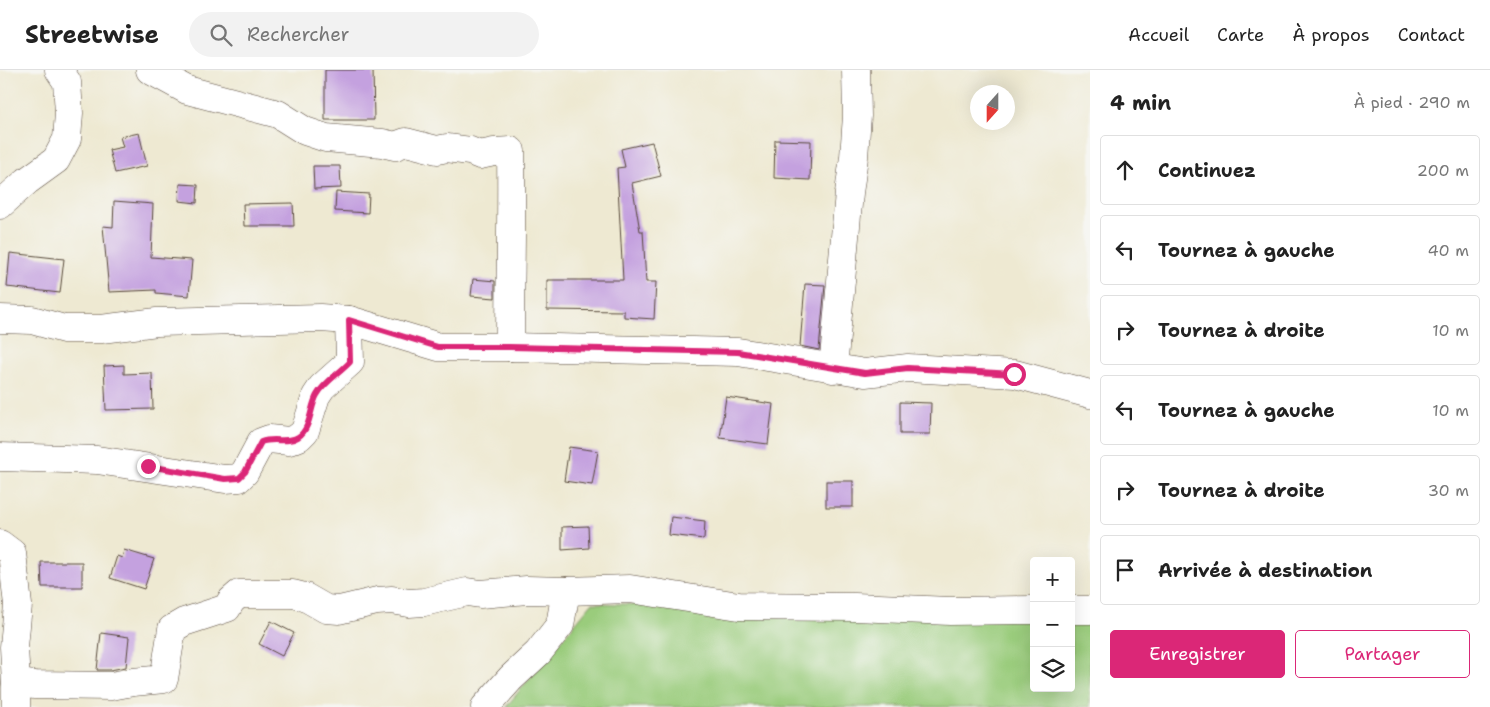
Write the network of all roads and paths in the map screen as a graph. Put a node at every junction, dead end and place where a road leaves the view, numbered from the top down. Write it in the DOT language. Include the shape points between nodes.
graph roads {
  1 [pos="58,70"];
  2 [pos="150,70"];
  3 [pos="856,70"];
  4 [pos="0,205"];
  5 [pos="0,319"];
  6 [pos="349,320"];
  7 [pos="510,347"];
  8 [pos="833,369"];
  9 [pos="1090,394"];
  10 [pos="0,457"];
  11 [pos="0,544"];
  12 [pos="566,591"];
  13 [pos="1030,610"];
  14 [pos="1075,610"];
  15 [pos="1090,610"];
  16 [pos="16,695"];
  17 [pos="485,707"];
  1 -- 4 [label="street" via="67,82 67,140 56,160"];
  2 -- 7 [label="street" via="188,90 278,114 305,131 326,138 396,146 406,142 437,150 447,148 480,155 511,151"];
  3 -- 8 [label="street" via="854,157"];
  5 -- 6 [label="street" via="32,320 64,329 101,329 158,322"];
  6 -- 7 [label="street" via="438,347"];
  6 -- 10 [label="street" via="350,362 316,396 305,430 289,441 269,439 261,442 239,478 225,479 97,460"];
  7 -- 8 [label="street" via="738,352"];
  8 -- 9 [label="street" via="865,373 908,368 1014,374"];
  11 -- 16 [label="street" via="12,553 15,576 18,605 14,647"];
  12 -- 13 [label="street" via="630,589 739,606"];
  12 -- 16 [label="street" via="467,592 424,602 377,600 339,610 326,609 293,594 239,594 227,608 172,629 164,679 111,686 35,685"];
  12 -- 17 [label="street" via="560,625 538,653"];
  14 -- 15 [label="street"];
}
